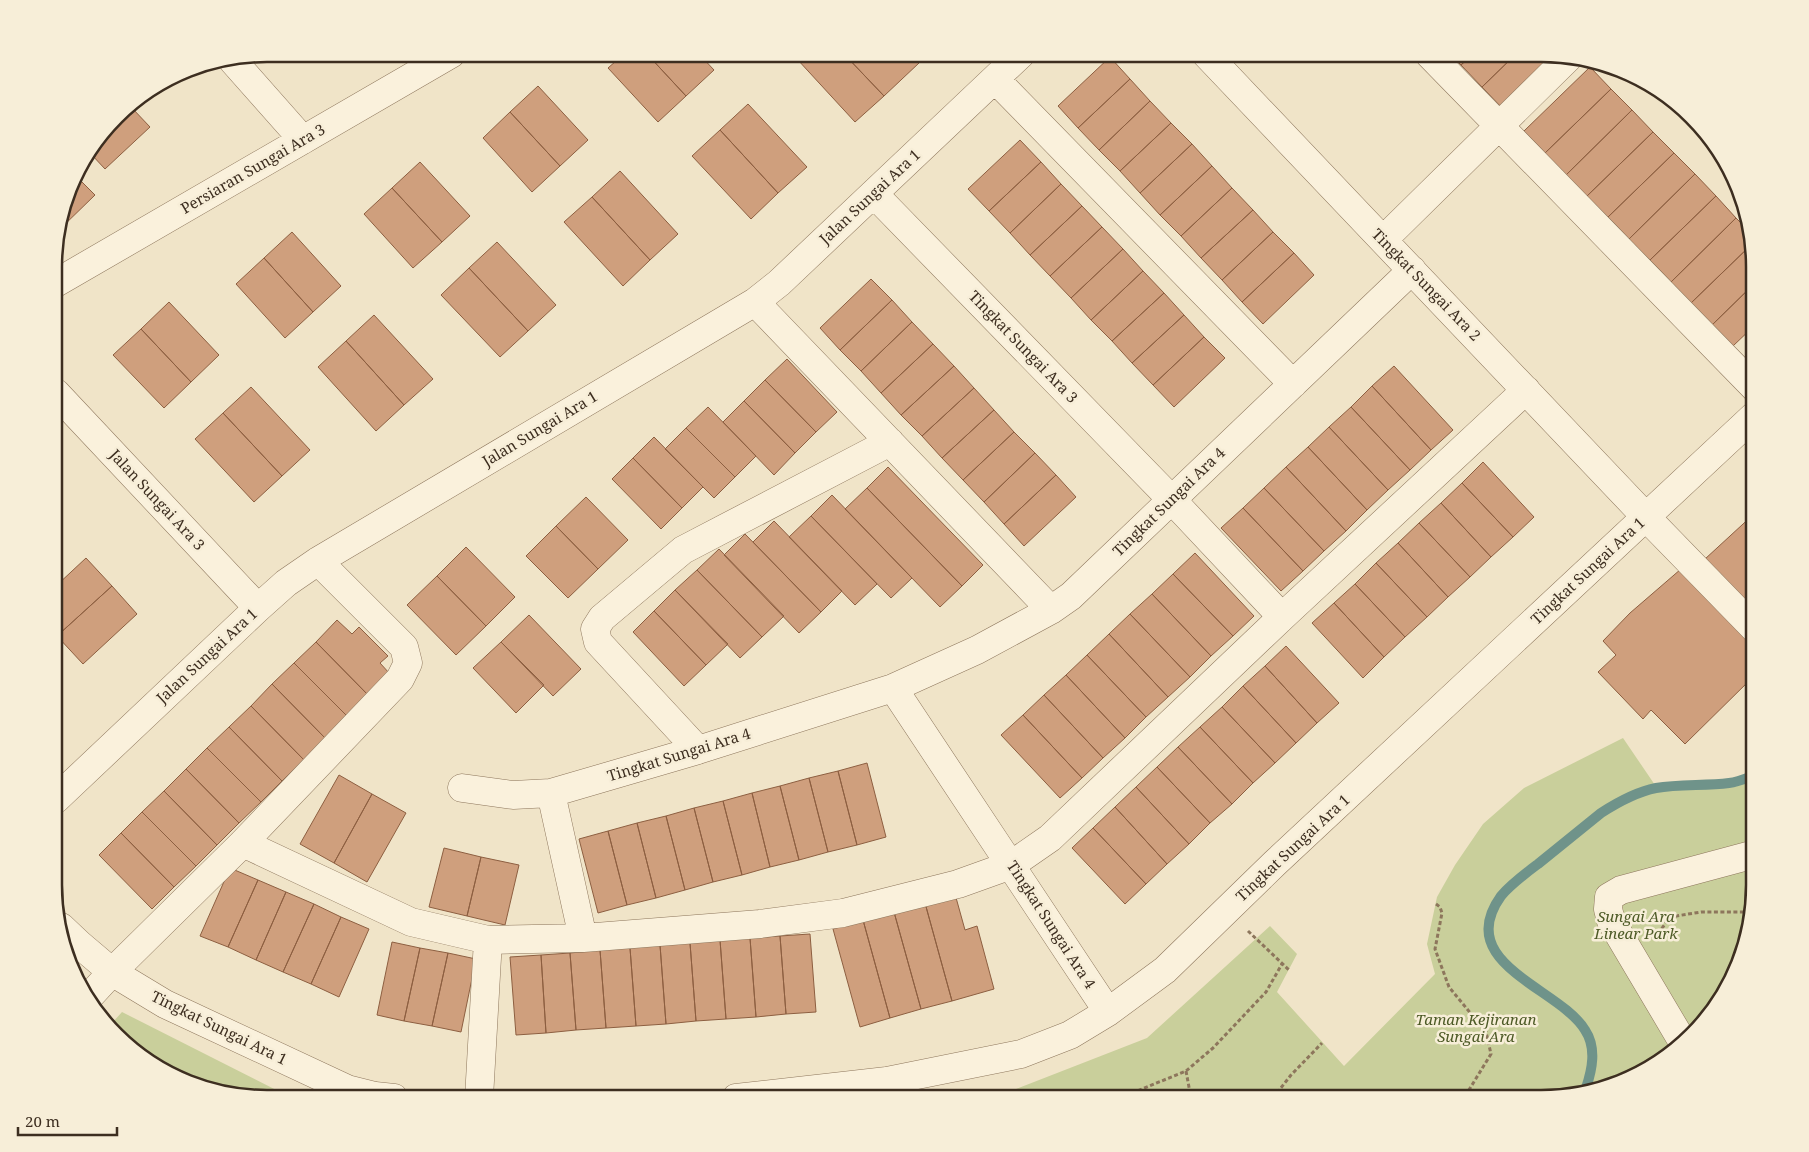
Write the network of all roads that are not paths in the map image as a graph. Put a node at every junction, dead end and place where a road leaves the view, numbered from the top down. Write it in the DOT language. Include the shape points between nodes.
graph roads {
  1 [pos="437,62"];
  2 [pos="1013,62"];
  3 [pos="1214,62"];
  4 [pos="1437,62"];
  5 [pos="1563,64"];
  6 [pos="236,65"];
  7 [pos="995,79"];
  8 [pos="1499,126"];
  9 [pos="303,140"];
  10 [pos="874,194"];
  11 [pos="1383,240"];
  12 [pos="1412,270"];
  13 [pos="62,280"];
  14 [pos="755,302"];
  15 [pos="1746,379"];
  16 [pos="1294,384"];
  17 [pos="1526,390"];
  18 [pos="62,400"];
  19 [pos="1746,423"];
  20 [pos="890,442"];
  21 [pos="1172,500"];
  22 [pos="1646,516"];
  23 [pos="318,560"];
  24 [pos="258,608"];
  25 [pos="1051,610"];
  26 [pos="1282,617"];
  27 [pos="1746,619"];
  28 [pos="893,688"];
  29 [pos="698,750"];
  30 [pos="462,788"];
  31 [pos="62,793"];
  32 [pos="551,793"];
  33 [pos="243,843"];
  34 [pos="1746,856"];
  35 [pos="1011,865"];
  36 [pos="68,934"];
  37 [pos="583,938"];
  38 [pos="488,940"];
  39 [pos="112,972"];
  40 [pos="93,992"];
  41 [pos="1108,1012"];
  42 [pos="1679,1036"];
  43 [pos="351,1090"];
  44 [pos="479,1090"];
  45 [pos="807,1090"];
  1 -- 9 [label="street, Persiaran Sungai Ara 3"];
  2 -- 7 [label="street, Jalan Sungai Ara 1"];
  3 -- 11 [label="street, Tingkat Sungai Ara 2"];
  4 -- 8 [label="street"];
  5 -- 8 [label="street"];
  6 -- 9 [label="street"];
  7 -- 10 [label="street, Jalan Sungai Ara 1"];
  7 -- 16 [label="street"];
  8 -- 11 [label="street"];
  8 -- 15 [label="street"];
  9 -- 13 [label="street, Persiaran Sungai Ara 3"];
  10 -- 14 [label="street, Jalan Sungai Ara 1" via="780,283"];
  10 -- 21 [label="street, Tingkat Sungai Ara 3"];
  11 -- 12 [label="street, Tingkat Sungai Ara 2"];
  12 -- 16 [label="street, Tingkat Sungai Ara 4"];
  12 -- 17 [label="street, Tingkat Sungai Ara 2"];
  14 -- 20 [label="street"];
  14 -- 23 [label="street, Jalan Sungai Ara 1"];
  16 -- 21 [label="street, Tingkat Sungai Ara 4"];
  17 -- 22 [label="street, Tingkat Sungai Ara 2"];
  17 -- 26 [label="street"];
  18 -- 24 [label="street, Jalan Sungai Ara 3"];
  19 -- 22 [label="street, Tingkat Sungai Ara 1"];
  20 -- 25 [label="street"];
  20 -- 29 [label="street" via="683,550 602,618 595,629 598,642"];
  21 -- 25 [label="street, Tingkat Sungai Ara 4" via="1071,596"];
  21 -- 26 [label="street, Tingkat Sungai Ara 3"];
  22 -- 27 [label="street, Tingkat Sungai Ara 2"];
  22 -- 41 [label="street, Tingkat Sungai Ara 1" via="1165,970"];
  23 -- 24 [label="street, Jalan Sungai Ara 1"];
  23 -- 33 [label="street" via="404,647 408,663 400,679"];
  24 -- 31 [label="street, Jalan Sungai Ara 1"];
  25 -- 28 [label="street, Tingkat Sungai Ara 4" via="977,650"];
  26 -- 35 [label="street" via="1050,838"];
  28 -- 29 [label="street, Tingkat Sungai Ara 4"];
  28 -- 35 [label="street, Tingkat Sungai Ara 4"];
  29 -- 32 [label="street, Tingkat Sungai Ara 4"];
  30 -- 32 [label="street, Tingkat Sungai Ara 4" via="513,795"];
  32 -- 37 [label="street"];
  33 -- 38 [label="street" via="411,922"];
  33 -- 39 [label="street"];
  34 -- 42 [label="street" via="1621,890 1609,897 1611,921"];
  35 -- 37 [label="street" via="958,884 843,913 760,924"];
  35 -- 41 [label="street, Tingkat Sungai Ara 4"];
  36 -- 39 [label="street, Tingkat Sungai Ara 1"];
  37 -- 38 [label="street"];
  38 -- 44 [label="street"];
  39 -- 40 [label="street"];
  39 -- 43 [label="street, Tingkat Sungai Ara 1" via="165,1004"];
  41 -- 45 [label="street, Tingkat Sungai Ara 1" via="1070,1035 1021,1054 887,1081"];
}
